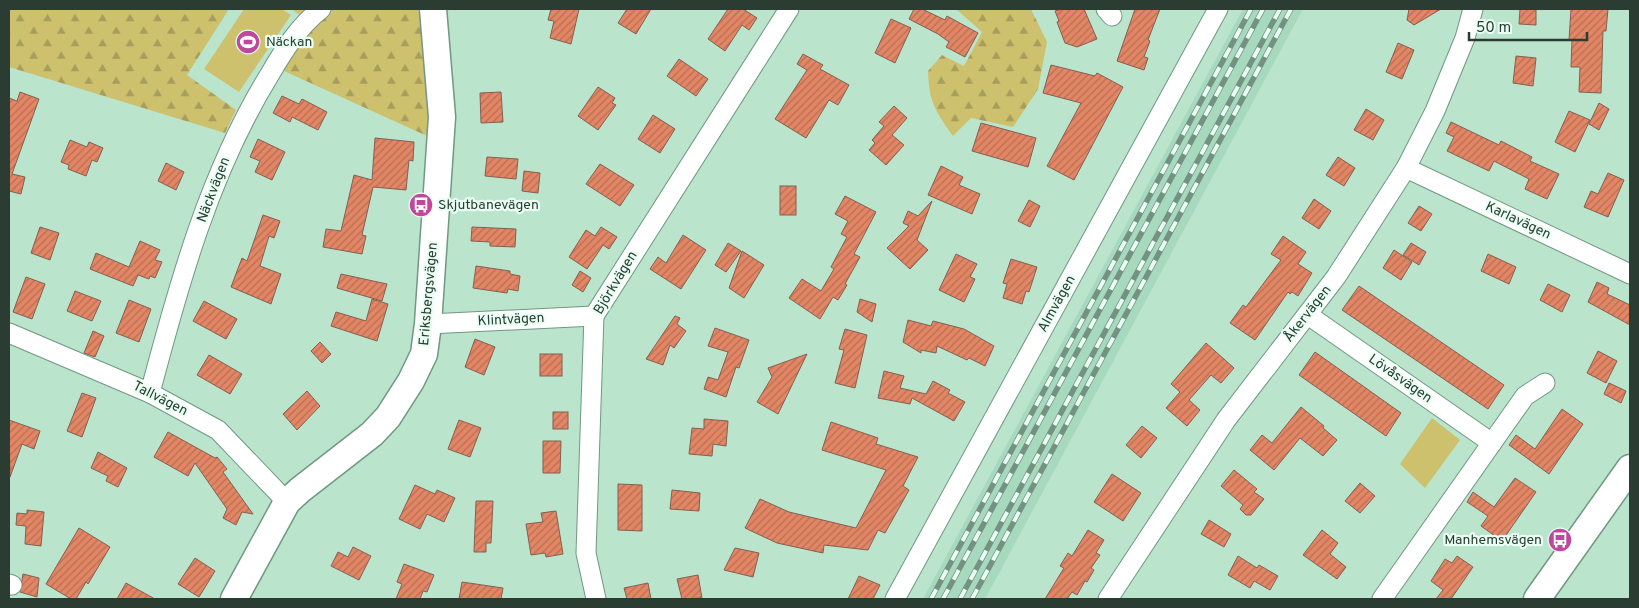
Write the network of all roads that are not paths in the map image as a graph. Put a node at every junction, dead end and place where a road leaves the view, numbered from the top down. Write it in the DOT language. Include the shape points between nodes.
graph roads {
  1 [pos="321,9"];
  2 [pos="433,9"];
  3 [pos="789,9"];
  4 [pos="1218,9"];
  5 [pos="1473,9"];
  6 [pos="1406,168"];
  7 [pos="1630,274"];
  8 [pos="1308,315"];
  9 [pos="594,316"];
  10 [pos="428,324"];
  11 [pos="9,333"];
  12 [pos="1545,383"];
  13 [pos="150,393"];
  14 [pos="1492,443"];
  15 [pos="1630,468"];
  16 [pos="287,502"];
  17 [pos="234,599"];
  18 [pos="596,599"];
  19 [pos="895,599"];
  20 [pos="1108,599"];
  21 [pos="1382,599"];
  22 [pos="1537,599"];
  1 -- 13 [label="street, Näckvägen" via="299,30 242,122 214,185 172,308"];
  2 -- 10 [label="street, Eriksbergsvägen" via="442,117"];
  3 -- 9 [label="street, Björkvägen"];
  4 -- 19 [label="street, Almvägen"];
  5 -- 6 [label="street, Åkervägen" via="1465,38 1435,111"];
  6 -- 7 [label="street, Karlavägen"];
  6 -- 8 [label="street, Åkervägen"];
  8 -- 14 [label="street, Lövåsvägen"];
  8 -- 20 [label="street, Åkervägen" via="1226,420"];
  9 -- 10 [label="street, Klintvägen"];
  9 -- 18 [label="street, Björkvägen" via="586,553"];
  10 -- 16 [label="street, Eriksbergsvägen" via="424,354 388,417 372,434"];
  11 -- 13 [label="street, Tallvägen"];
  12 -- 14 [label="street" via="1525,396"];
  13 -- 16 [label="street, Tallvägen" via="218,430"];
  14 -- 21 [label="street"];
  15 -- 22 [label="street"];
  16 -- 17 [label="street, Eriksbergsvägen"];
}
